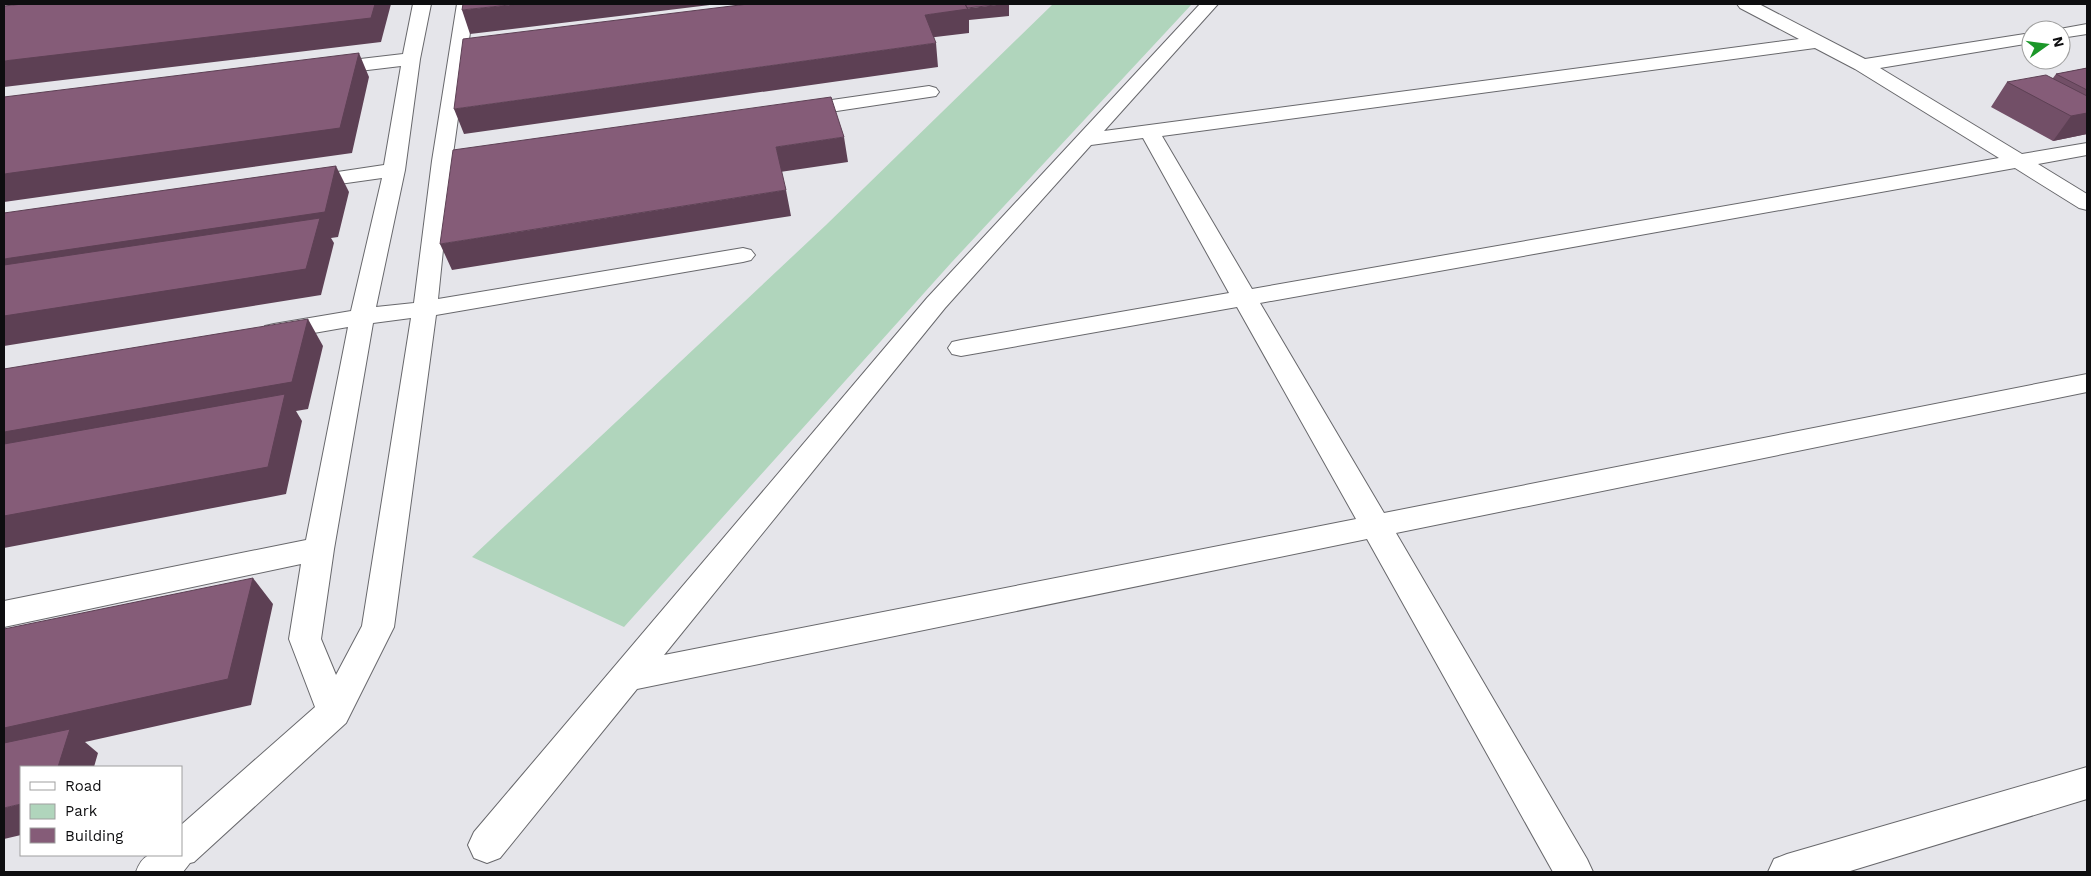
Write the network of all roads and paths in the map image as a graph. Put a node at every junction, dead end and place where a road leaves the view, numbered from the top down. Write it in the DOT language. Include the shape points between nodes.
graph roads {
  1 [pos="422,4"];
  2 [pos="465,4"];
  3 [pos="1210,4"];
  4 [pos="1746,4"];
  5 [pos="2087,29"];
  6 [pos="2071,31"];
  7 [pos="2021,40"];
  8 [pos="1817,42"];
  9 [pos="411,59"];
  10 [pos="1862,65"];
  11 [pos="304,72"];
  12 [pos="929,92"];
  13 [pos="783,113"];
  14 [pos="1149,131"];
  15 [pos="1085,140"];
  16 [pos="2087,149"];
  17 [pos="2018,161"];
  18 [pos="394,170"];
  19 [pos="287,185"];
  20 [pos="2087,203"];
  21 [pos="743,255"];
  22 [pos="1244,297"];
  23 [pos="425,309"];
  24 [pos="362,317"];
  25 [pos="256,335"];
  26 [pos="961,348"];
  27 [pos="2087,383"];
  28 [pos="1375,526"];
  29 [pos="319,549"];
  30 [pos="4,614"];
  31 [pos="626,677"];
  32 [pos="334,712"];
  33 [pos="2087,783"];
  34 [pos="487,845"];
  35 [pos="182,848"];
  36 [pos="174,856"];
  37 [pos="155,872"];
  38 [pos="1574,872"];
  39 [pos="1786,872"];
  1 -- 9 [label="street"];
  2 -- 23 [label="street" via="469,42"];
  3 -- 15 [label="street"];
  4 -- 8 [label="street"];
  5 -- 6 [label="street"];
  7 -- 10 [label="street"];
  8 -- 10 [label="street"];
  8 -- 14 [label="street"];
  9 -- 11 [label="street"];
  9 -- 18 [label="street"];
  10 -- 17 [label="street"];
  12 -- 13 [label="street"];
  14 -- 15 [label="street"];
  14 -- 22 [label="street"];
  15 -- 31 [label="street" via="936,303"];
  16 -- 17 [label="street"];
  17 -- 20 [label="street"];
  17 -- 22 [label="street"];
  18 -- 19 [label="street"];
  18 -- 24 [label="street"];
  21 -- 23 [label="street"];
  22 -- 26 [label="street"];
  22 -- 28 [label="street"];
  23 -- 24 [label="street"];
  23 -- 32 [label="street" via="378,627"];
  24 -- 25 [label="street"];
  24 -- 29 [label="street"];
  27 -- 28 [label="street"];
  28 -- 31 [label="street"];
  28 -- 38 [label="street"];
  29 -- 30 [label="street"];
  29 -- 32 [label="street" via="305,639"];
  31 -- 34 [label="street"];
  32 -- 35 [label="street"];
  33 -- 39 [label="street"];
  36 -- 37 [label="street"];
}
